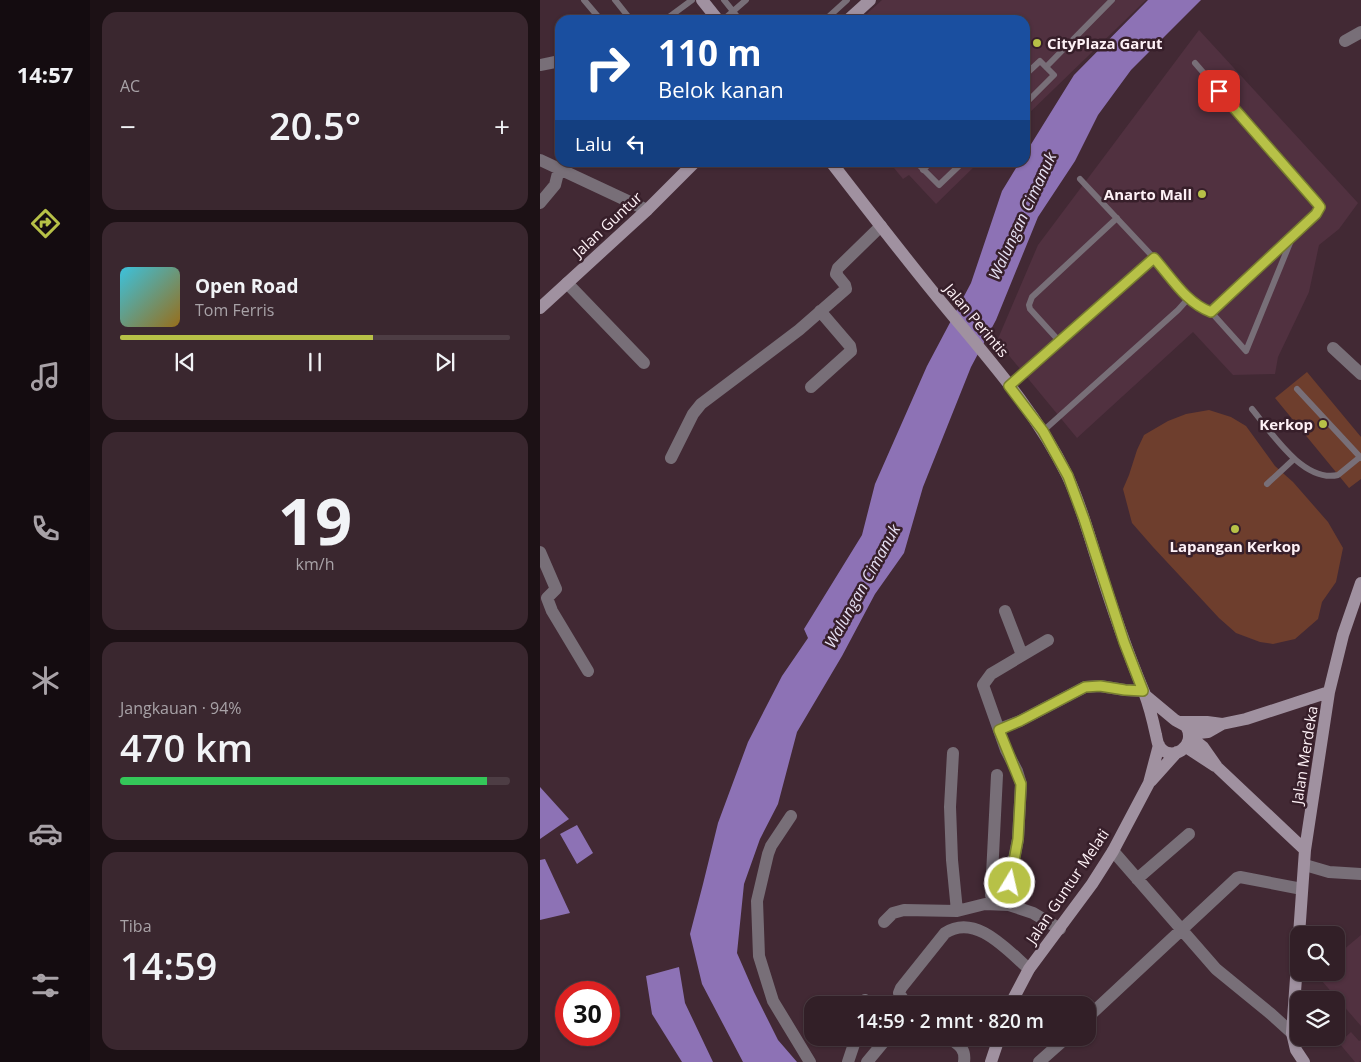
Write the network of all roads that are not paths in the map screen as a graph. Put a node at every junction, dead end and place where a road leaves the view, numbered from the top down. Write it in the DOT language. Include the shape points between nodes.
graph roads {
  1 [pos="584,0"];
  2 [pos="616,0"];
  3 [pos="692,0"];
  4 [pos="702,0"];
  5 [pos="724,0"];
  6 [pos="746,0"];
  7 [pos="847,0"];
  8 [pos="870,0"];
  9 [pos="1112,0"];
  10 [pos="733,11"];
  11 [pos="597,15"];
  12 [pos="627,15"];
  13 [pos="672,15"];
  14 [pos="714,15"];
  15 [pos="729,15"];
  16 [pos="736,15"];
  17 [pos="830,15"];
  18 [pos="854,15"];
  19 [pos="1361,32"];
  20 [pos="1345,41"];
  21 [pos="555,62"];
  22 [pos="1195,63"];
  23 [pos="540,65"];
  24 [pos="1046,67"];
  25 [pos="1030,70"];
  26 [pos="1030,99"];
  27 [pos="540,160"];
  28 [pos="690,167"];
  29 [pos="835,167"];
  30 [pos="920,167"];
  31 [pos="926,167"];
  32 [pos="956,167"];
  33 [pos="559,169"];
  34 [pos="923,170"];
  35 [pos="1080,178"];
  36 [pos="540,203"];
  37 [pos="647,210"];
  38 [pos="1117,218"];
  39 [pos="882,226"];
  40 [pos="1293,236"];
  41 [pos="1154,258"];
  42 [pos="567,283"];
  43 [pos="1186,296"];
  44 [pos="540,308"];
  45 [pos="820,312"];
  46 [pos="1211,312"];
  47 [pos="1060,342"];
  48 [pos="1334,348"];
  49 [pos="644,363"];
  50 [pos="1361,374"];
  51 [pos="1009,386"];
  52 [pos="811,387"];
  53 [pos="1296,389"];
  54 [pos="1252,409"];
  55 [pos="1043,431"];
  56 [pos="1360,457"];
  57 [pos="671,458"];
  58 [pos="1294,459"];
  59 [pos="1267,484"];
  60 [pos="540,552"];
  61 [pos="1361,583"];
  62 [pos="1005,611"];
  63 [pos="1048,640"];
  64 [pos="1022,655"];
  65 [pos="588,671"];
  66 [pos="1330,692"];
  67 [pos="1144,693"];
  68 [pos="1177,721"];
  69 [pos="1222,724"];
  70 [pos="999,730"];
  71 [pos="1157,740"];
  72 [pos="1185,742"];
  73 [pos="953,753"];
  74 [pos="997,775"];
  75 [pos="1149,783"];
  76 [pos="791,816"];
  77 [pos="1189,834"];
  78 [pos="1305,850"];
  79 [pos="1113,851"];
  80 [pos="1304,865"];
  81 [pos="1361,874"];
  82 [pos="1138,879"];
  83 [pos="1302,889"];
  84 [pos="1009,901"];
  85 [pos="957,911"];
  86 [pos="884,922"];
  87 [pos="1300,926"];
  88 [pos="1060,928"];
  89 [pos="1181,930"];
  90 [pos="1029,969"];
  91 [pos="901,996"];
  92 [pos="1015,996"];
  93 [pos="1096,1010"];
  94 [pos="1290,1031"];
  95 [pos="853,1046"];
  96 [pos="880,1046"];
  97 [pos="959,1046"];
  98 [pos="996,1046"];
  99 [pos="1057,1046"];
  100 [pos="1295,1046"];
  101 [pos="810,1062"];
  102 [pos="848,1062"];
  103 [pos="867,1062"];
  104 [pos="964,1062"];
  105 [pos="991,1062"];
  106 [pos="1039,1062"];
  107 [pos="1304,1062"];
  1 -- 11 [label="lane"];
  2 -- 12 [label="lane"];
  3 -- 13 [label="lane"];
  4 -- 14 [label="street"];
  5 -- 10 [label="lane"];
  6 -- 10 [label="lane"];
  7 -- 17 [label="lane"];
  8 -- 18 [label="street"];
  9 -- 24 [label="lane"];
  10 -- 15 [label="lane"];
  10 -- 16 [label="lane"];
  19 -- 20 [label="street"];
  21 -- 23 [label="street"];
  22 -- 40 [label="lane" via="1320,207"];
  24 -- 25 [label="lane" via="1040,61"];
  24 -- 26 [label="lane" via="1054,75"];
  27 -- 33 [label="street"];
  28 -- 37 [label="street, Jalan Guntur"];
  29 -- 39 [label="street, Jalan Perintis"];
  30 -- 34 [label="lane"];
  31 -- 34 [label="lane"];
  32 -- 34 [label="lane" via="940,185"];
  33 -- 36 [label="street" via="555,185"];
  33 -- 37 [label="street"];
  35 -- 38 [label="lane"];
  37 -- 42 [label="street, Jalan Guntur"];
  38 -- 41 [label="lane"];
  38 -- 47 [label="lane" via="1032,297 1030,309"];
  39 -- 45 [label="street" via="838,268 836,274 846,290"];
  39 -- 51 [label="street, Jalan Perintis"];
  40 -- 46 [label="lane"];
  40 -- 46 [label="lane" via="1246,351"];
  41 -- 43 [label="lane"];
  41 -- 47 [label="lane"];
  42 -- 44 [label="street, Jalan Guntur"];
  42 -- 49 [label="street"];
  43 -- 46 [label="lane"];
  43 -- 55 [label="lane" via="1187,300 1178,310"];
  45 -- 52 [label="street" via="851,351"];
  45 -- 57 [label="street" via="701,404"];
  47 -- 51 [label="lane"];
  48 -- 50 [label="street"];
  51 -- 55 [label="street, Jalan Perintis"];
  53 -- 56 [label="lane"];
  54 -- 58 [label="lane"];
  55 -- 67 [label="street, Jalan Perintis" via="1068,476"];
  56 -- 58 [label="lane" via="1334,476 1318,474"];
  58 -- 59 [label="lane"];
  60 -- 65 [label="street" via="556,589 548,598 552,610"];
  61 -- 66 [label="street, Jalan Merdeka" via="1343,635"];
  62 -- 64 [label="street"];
  63 -- 64 [label="street"];
  64 -- 70 [label="street" via="991,674 984,683"];
  66 -- 69 [label="street"];
  66 -- 78 [label="street, Jalan Merdeka"];
  67 -- 68 [label="street"];
  67 -- 70 [label="street" via="1100,686 1085,687"];
  67 -- 71 [label="street, Jalan Perintis"];
  68 -- 69 [label="street"];
  68 -- 71 [label="street" via="1164,722"];
  68 -- 72 [label="street" via="1186,726"];
  69 -- 72 [label="street"];
  70 -- 84 [label="street" via="1021,784 1018,839"];
  71 -- 72 [label="street" via="1164,751"];
  71 -- 75 [label="street, Jalan Guntur Melati"];
  72 -- 75 [label="street, Jalan Guntur Melati"];
  72 -- 78 [label="street" via="1202,759 1217,767"];
  73 -- 85 [label="street" via="950,807"];
  74 -- 84 [label="street" via="990,894"];
  75 -- 79 [label="street, Jalan Guntur Melati"];
  76 -- 101 [label="street" via="768,854 757,901 759,956 773,1001"];
  77 -- 82 [label="street"];
  78 -- 80 [label="street, Jalan Merdeka"];
  79 -- 82 [label="street"];
  79 -- 88 [label="street, Jalan Guntur Melati"];
  80 -- 81 [label="street" via="1330,872"];
  80 -- 83 [label="street, Jalan Merdeka"];
  82 -- 89 [label="street"];
  83 -- 87 [label="street, Jalan Merdeka"];
  83 -- 89 [label="street" via="1239,877"];
  84 -- 85 [label="street"];
  84 -- 88 [label="street"];
  85 -- 86 [label="street" via="904,910 893,913"];
  88 -- 90 [label="street, Jalan Guntur Melati"];
  89 -- 93 [label="street"];
  89 -- 94 [label="street" via="1216,970"];
  90 -- 91 [label="street" via="991,936 977,929 953,928 945,933 901,988"];
  90 -- 92 [label="street, Jalan Guntur Melati"];
  95 -- 102 [label="street"];
  96 -- 103 [label="street"];
  97 -- 104 [label="street" via="963,1049"];
  98 -- 105 [label="street"];
  99 -- 106 [label="street"];
  100 -- 107 [label="street, Jalan Merdeka"];
}
